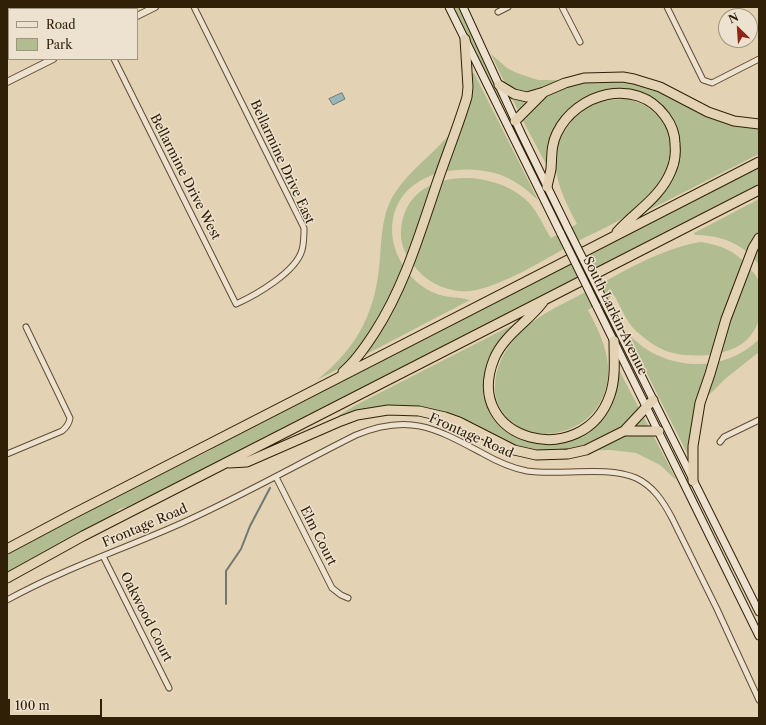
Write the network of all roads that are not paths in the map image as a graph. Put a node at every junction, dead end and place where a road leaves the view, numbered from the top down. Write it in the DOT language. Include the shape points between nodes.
graph roads {
  1 [pos="155,7"];
  2 [pos="194,7"];
  3 [pos="449,7"];
  4 [pos="463,7"];
  5 [pos="508,7"];
  6 [pos="562,7"];
  7 [pos="667,7"];
  8 [pos="498,12"];
  9 [pos="138,16"];
  10 [pos="465,39"];
  11 [pos="580,42"];
  12 [pos="759,59"];
  13 [pos="51,60"];
  14 [pos="114,60"];
  15 [pos="7,82"];
  16 [pos="499,85"];
  17 [pos="544,92"];
  18 [pos="515,121"];
  19 [pos="759,124"];
  20 [pos="759,162"];
  21 [pos="547,187"];
  22 [pos="759,190"];
  23 [pos="612,237"];
  24 [pos="759,238"];
  25 [pos="544,300"];
  26 [pos="236,304"];
  27 [pos="26,327"];
  28 [pos="614,341"];
  29 [pos="329,382"];
  30 [pos="650,404"];
  31 [pos="759,420"];
  32 [pos="624,431"];
  33 [pos="659,431"];
  34 [pos="720,442"];
  35 [pos="7,454"];
  36 [pos="226,463"];
  37 [pos="276,477"];
  38 [pos="693,481"];
  39 [pos="7,549"];
  40 [pos="103,556"];
  41 [pos="7,578"];
  42 [pos="348,598"];
  43 [pos="7,600"];
  44 [pos="759,612"];
  45 [pos="759,636"];
  46 [pos="169,688"];
  47 [pos="759,700"];
  1 -- 9 [label="street"];
  2 -- 26 [label="street, Bellarmine Drive East" via="304,228 302,251 294,264 265,288"];
  3 -- 10 [label="main road, South Larkin Avenue"];
  4 -- 16 [label="main road, South Larkin Avenue"];
  5 -- 8 [label="street"];
  6 -- 11 [label="street"];
  7 -- 12 [label="street" via="703,80 712,83"];
  10 -- 28 [label="main road, South Larkin Avenue, bridge"];
  10 -- 29 [label="highway" via="467,97 412,255 393,301 368,343 349,367"];
  13 -- 15 [label="street"];
  14 -- 26 [label="street, Bellarmine Drive West"];
  16 -- 17 [label="highway" via="514,94 527,97"];
  16 -- 18 [label="main road, South Larkin Avenue"];
  17 -- 18 [label="highway"];
  17 -- 19 [label="highway" via="584,78 623,77 660,87 708,112"];
  18 -- 21 [label="main road, South Larkin Avenue"];
  20 -- 23 [label="highway"];
  21 -- 23 [label="highway" via="552,146 556,134 570,113 592,99 624,93 643,98 658,107 668,120 675,137 675,160 659,191"];
  21 -- 30 [label="main road, South Larkin Avenue, bridge" via="607,307"];
  22 -- 25 [label="highway"];
  23 -- 29 [label="highway"];
  24 -- 38 [label="highway" via="737,287 700,403 693,446"];
  25 -- 28 [label="highway" via="506,340 492,367 489,384 492,403 500,418 512,430 530,438 553,440 565,438 597,418 609,397 614,378"];
  25 -- 36 [label="highway"];
  27 -- 35 [label="street" via="70,418 67,428 62,431"];
  28 -- 30 [label="main road, South Larkin Avenue"];
  29 -- 39 [label="highway"];
  30 -- 32 [label="highway"];
  30 -- 33 [label="main road, South Larkin Avenue"];
  30 -- 38 [label="main road, South Larkin Avenue"];
  31 -- 34 [label="street"];
  32 -- 33 [label="highway"];
  32 -- 36 [label="highway" via="586,450 568,454 536,455 514,450 445,417 418,411 388,410 341,421 247,462"];
  33 -- 45 [label="main road, South Larkin Avenue"];
  36 -- 41 [label="highway"];
  37 -- 40 [label="street, Frontage Road" via="201,514"];
  37 -- 42 [label="street, Elm Court" via="332,588"];
  37 -- 47 [label="street, Frontage Road" via="361,433 381,426 402,424 434,429 494,459 525,471 610,472 638,480 654,491 664,504"];
  38 -- 44 [label="main road, South Larkin Avenue"];
  40 -- 43 [label="street, Frontage Road"];
  40 -- 46 [label="street, Oakwood Court"];
}
